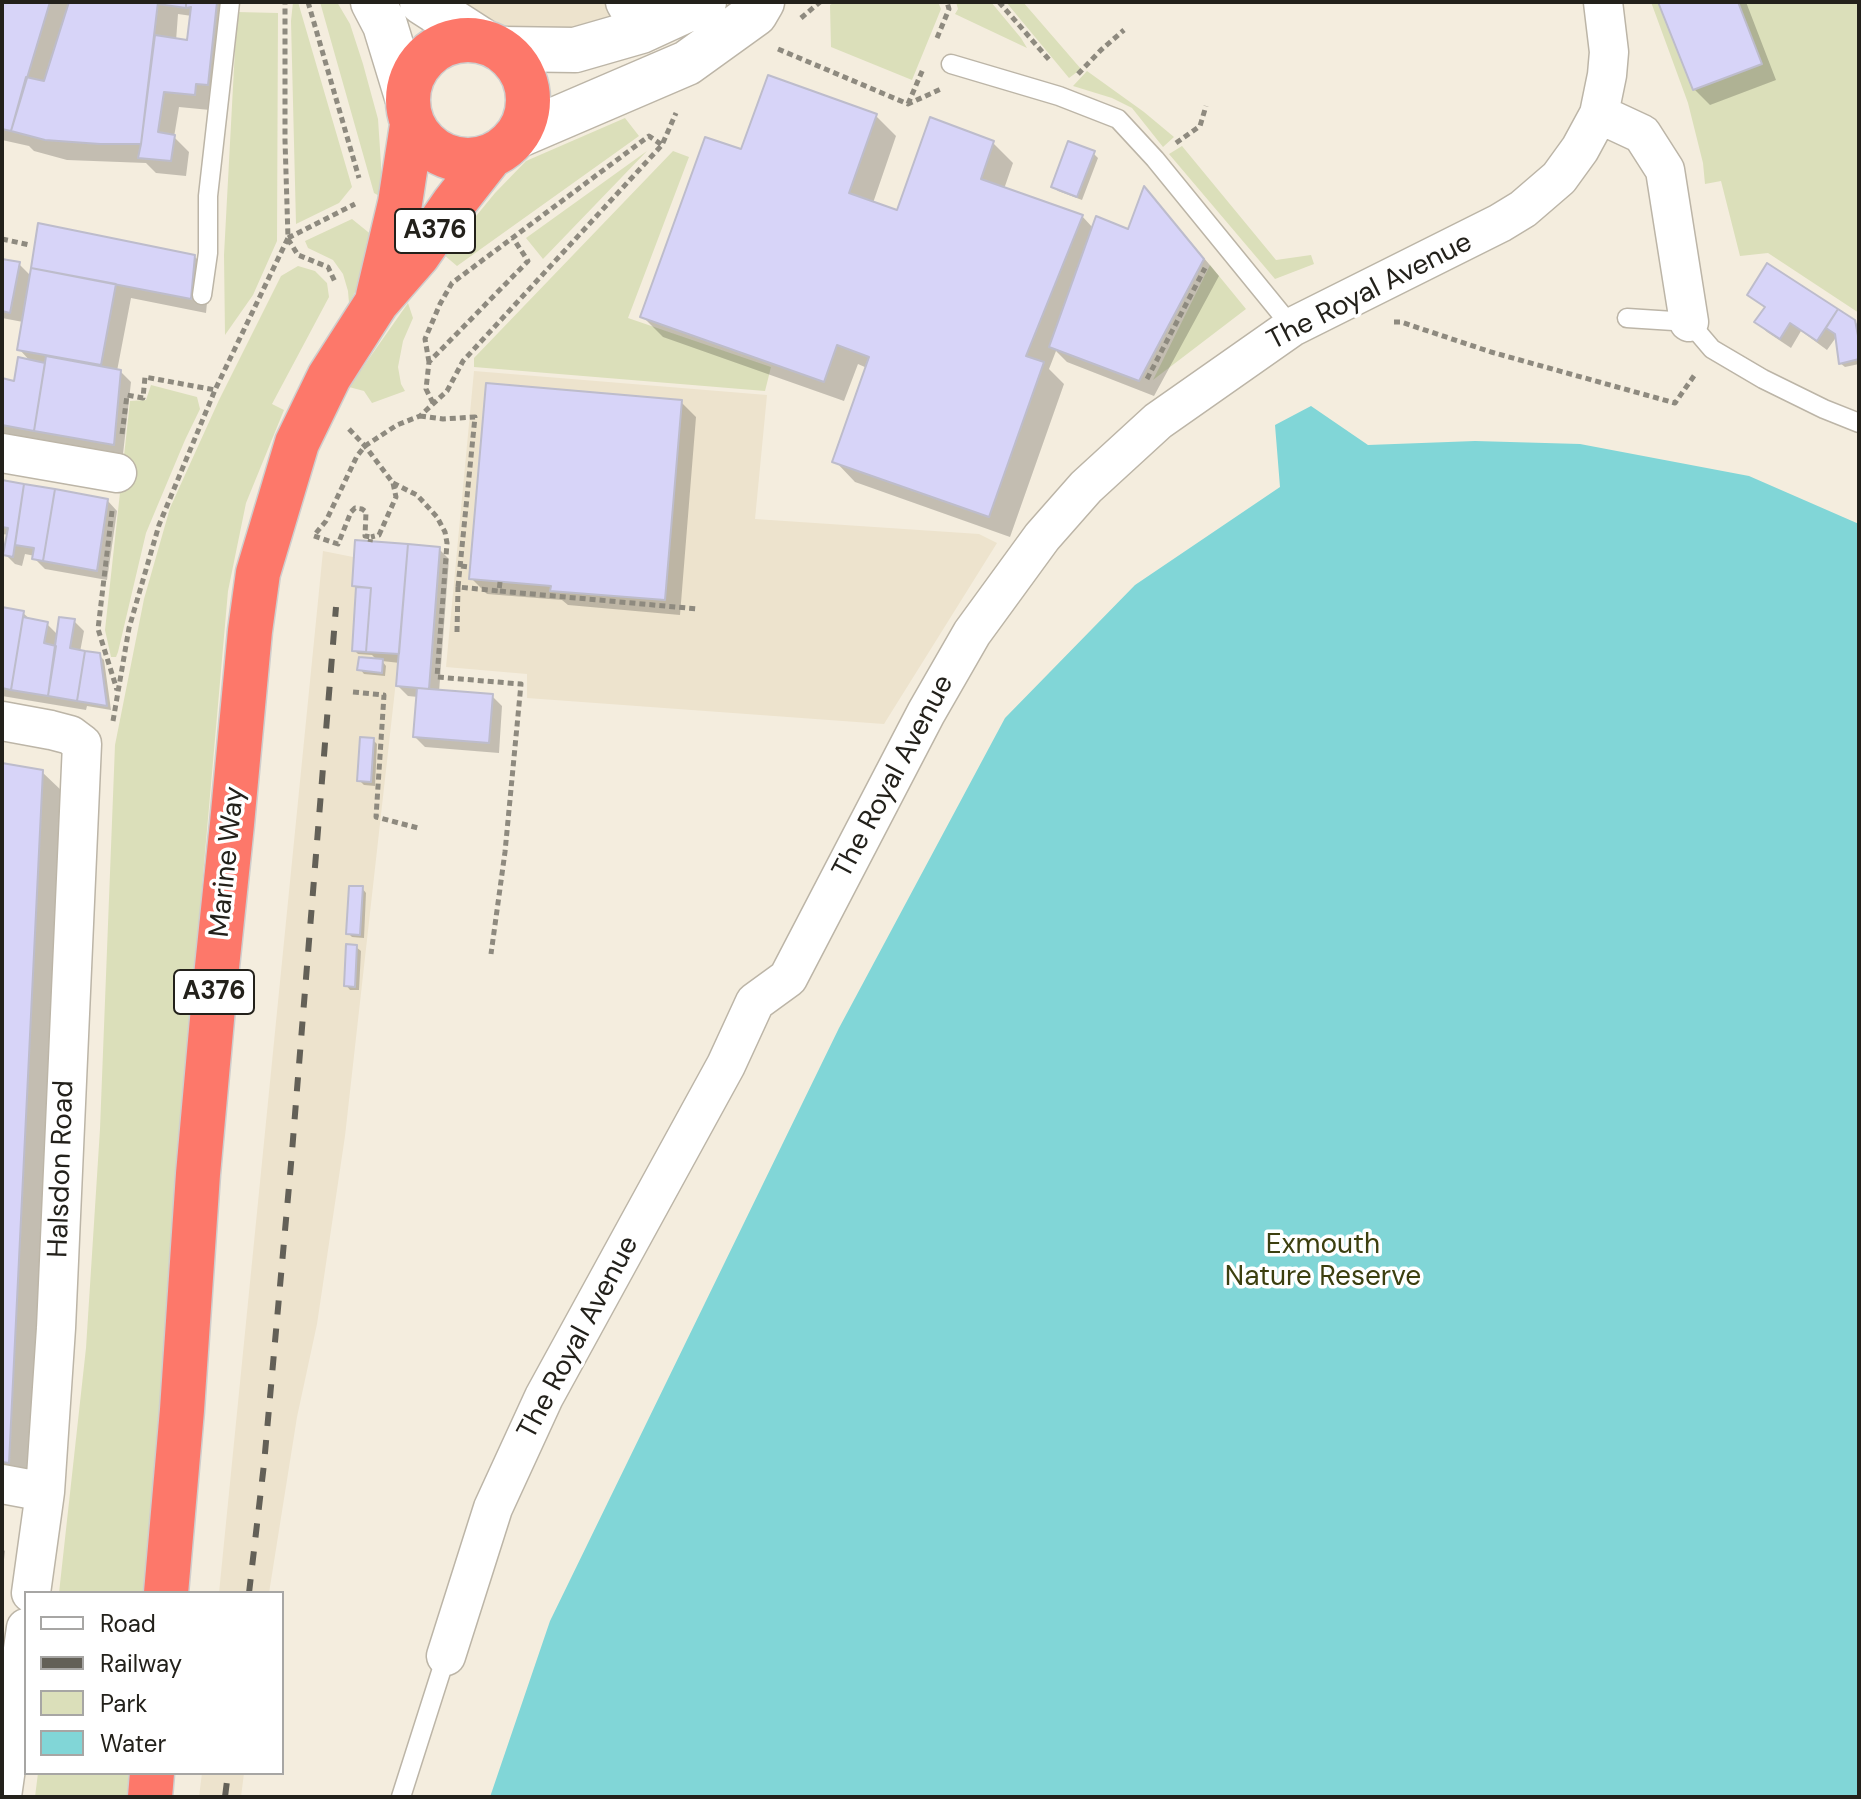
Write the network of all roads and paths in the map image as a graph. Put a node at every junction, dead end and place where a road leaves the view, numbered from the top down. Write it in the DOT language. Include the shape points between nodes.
graph roads {
  1 [pos="230,2"];
  2 [pos="285,2"];
  3 [pos="308,2"];
  4 [pos="373,2"];
  5 [pos="422,2"];
  6 [pos="704,2"];
  7 [pos="762,2"];
  8 [pos="1603,2"];
  9 [pos="633,17"];
  10 [pos="1124,30"];
  11 [pos="492,44"];
  12 [pos="769,45"];
  13 [pos="951,64"];
  14 [pos="1069,83"];
  15 [pos="950,85"];
  16 [pos="1206,106"];
  17 [pos="679,108"];
  18 [pos="409,111"];
  19 [pos="1599,114"];
  20 [pos="1180,140"];
  21 [pos="662,145"];
  22 [pos="503,146"];
  23 [pos="362,188"];
  24 [pos="359,202"];
  25 [pos="288,238"];
  26 [pos="513,238"];
  27 [pos="2,239"];
  28 [pos="30,245"];
  29 [pos="1211,256"];
  30 [pos="202,295"];
  31 [pos="377,302"];
  32 [pos="1627,318"];
  33 [pos="1388,322"];
  34 [pos="1292,327"];
  35 [pos="1701,336"];
  36 [pos="429,362"];
  37 [pos="433,403"];
  38 [pos="420,416"];
  39 [pos="1158,421"];
  40 [pos="1859,423"];
  41 [pos="365,446"];
  42 [pos="2,453"];
  43 [pos="117,473"];
  44 [pos="393,483"];
  45 [pos="326,521"];
  46 [pos="314,536"];
  47 [pos="461,566"];
  48 [pos="470,567"];
  49 [pos="500,582"];
  50 [pos="458,587"];
  51 [pos="499,591"];
  52 [pos="698,609"];
  53 [pos="457,632"];
  54 [pos="353,692"];
  55 [pos="2,721"];
  56 [pos="97,735"];
  57 [pos="418,828"];
  58 [pos="491,954"];
  59 [pos="2,1484"];
  60 [pos="45,1492"];
  61 [pos="31,1591"];
  62 [pos="166,1591"];
  63 [pos="24,1642"];
  64 [pos="446,1656"];
  65 [pos="152,1775"];
  66 [pos="2,1796"];
  67 [pos="150,1797"];
  68 [pos="401,1797"];
  1 -- 30 [label="lane"];
  2 -- 25 [label="path"];
  3 -- 23 [label="path"];
  4 -- 18 [label="street" via="385,25"];
  5 -- 11 [label="street"];
  6 -- 9 [label="street"];
  7 -- 22 [label="street" via="755,14 687,63"];
  8 -- 19 [label="street, The Royal Avenue" via="1609,52"];
  9 -- 11 [label="street" via="575,50"];
  10 -- 14 [label="path"];
  11 -- 18 [label="highway, A376" via="454,40 431,51 413,71"];
  11 -- 22 [label="highway, A376" via="520,66 529,89 528,114"];
  12 -- 15 [label="path" via="908,104"];
  13 -- 34 [label="lane" via="1118,119"];
  16 -- 20 [label="path" via="1200,126"];
  17 -- 21 [label="path"];
  18 -- 22 [label="highway" via="425,144 445,157 467,161"];
  18 -- 31 [label="highway, Marine Way / A376" via="400,203"];
  19 -- 34 [label="street, The Royal Avenue" via="1559,178 1523,209"];
  19 -- 35 [label="street" via="1642,134 1665,170"];
  21 -- 26 [label="path" via="649,136"];
  21 -- 37 [label="path" via="463,361 447,391"];
  22 -- 31 [label="highway, Marine Way / A376"];
  24 -- 25 [label="path"];
  25 -- 56 [label="path" via="215,390 159,525"];
  26 -- 36 [label="path" via="452,283 425,339"];
  26 -- 36 [label="path" via="528,261"];
  27 -- 28 [label="path"];
  29 -- 39 [label="path" via="1140,394"];
  31 -- 62 [label="highway, Marine Way / A376" via="329,377 297,443 258,573 198,1174"];
  32 -- 35 [label="lane"];
  33 -- 35 [label="path" via="1675,403"];
  34 -- 39 [label="street, The Royal Avenue"];
  35 -- 40 [label="lane" via="1775,385"];
  36 -- 37 [label="path" via="426,389"];
  37 -- 38 [label="path"];
  38 -- 41 [label="path"];
  38 -- 47 [label="path" via="475,417"];
  39 -- 64 [label="street, The Royal Avenue" via="1086,487 1042,537 972,633 788,978 755,1002 726,1065 544,1397 493,1508"];
  41 -- 44 [label="path"];
  41 -- 45 [label="path"];
  42 -- 43 [label="street"];
  44 -- 46 [label="path" via="396,497 379,535 365,536 366,512 355,508 338,544"];
  44 -- 58 [label="path" via="417,495 445,532 437,677 521,684"];
  47 -- 48 [label="path"];
  47 -- 50 [label="path"];
  49 -- 51 [label="path"];
  50 -- 51 [label="path"];
  50 -- 53 [label="path"];
  51 -- 52 [label="path"];
  54 -- 57 [label="path" via="384,695 376,817"];
  55 -- 56 [label="street"];
  56 -- 60 [label="street, Halsdon Road"];
  59 -- 60 [label="street"];
  60 -- 61 [label="street, Halsdon Road"];
  63 -- 66 [label="street"];
  64 -- 68 [label="lane"];
  65 -- 67 [label="highway"];
}
